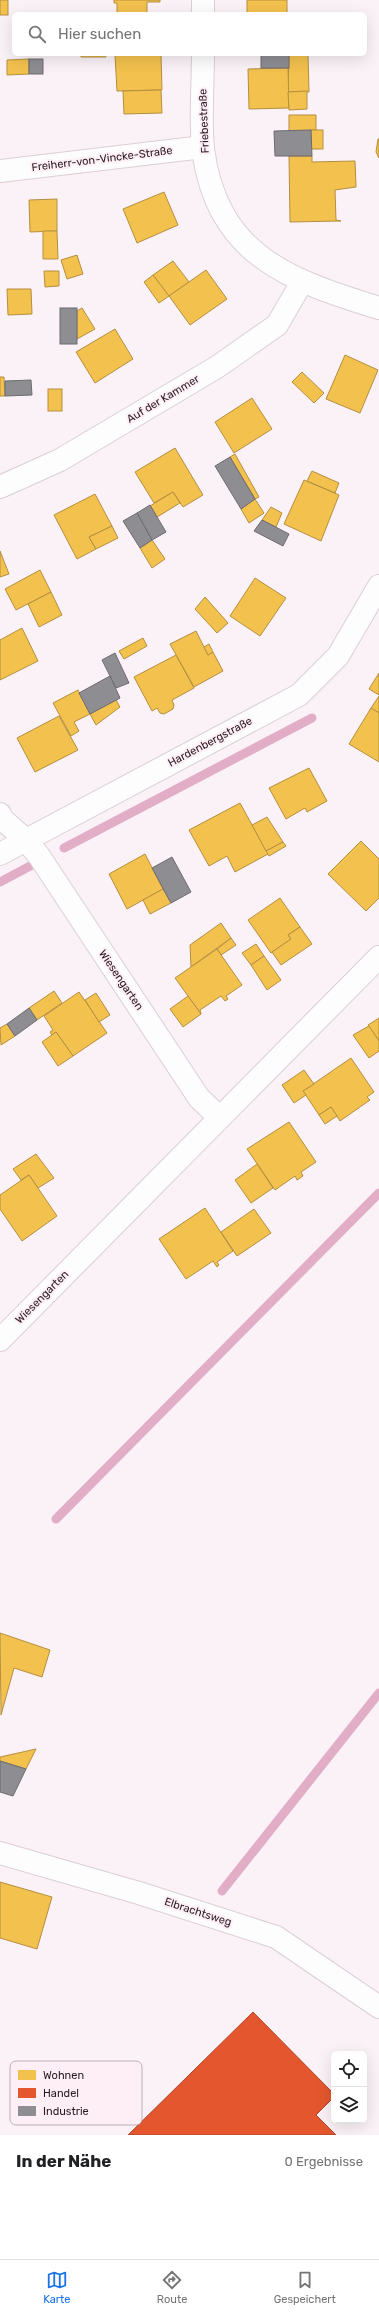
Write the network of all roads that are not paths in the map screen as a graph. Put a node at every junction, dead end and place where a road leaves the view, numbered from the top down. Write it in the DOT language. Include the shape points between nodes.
graph roads {
  1 [pos="203,0"];
  2 [pos="203,12"];
  3 [pos="203,56"];
  4 [pos="203,147"];
  5 [pos="0,172"];
  6 [pos="302,282"];
  7 [pos="379,308"];
  8 [pos="0,487"];
  9 [pos="379,586"];
  10 [pos="0,814"];
  11 [pos="26,840"];
  12 [pos="0,854"];
  13 [pos="379,957"];
  14 [pos="219,1117"];
  15 [pos="0,1340"];
  16 [pos="0,1853"];
  17 [pos="379,2007"];
  1 -- 2 [label="street"];
  3 -- 4 [label="street, Friebestraße"];
  4 -- 5 [label="street, Freiherr-von-Vincke-Straße"];
  4 -- 6 [label="street, Friebestraße" via="210,186 225,218 247,246 272,266"];
  6 -- 7 [label="street, Friebestraße"];
  6 -- 8 [label="street, Auf der Kammer" via="277,325 217,367 60,460"];
  9 -- 11 [label="street, Hardenbergstraße" via="338,656 299,695"];
  10 -- 11 [label="street, Wiesengarten" via="2,819"];
  11 -- 12 [label="street, Hardenbergstraße"];
  11 -- 14 [label="street, Wiesengarten" via="199,1098"];
  13 -- 14 [label="street, Wiesengarten"];
  14 -- 15 [label="street, Wiesengarten"];
  16 -- 17 [label="street, Elbrachtsweg" via="139,1892 276,1937"];
}
